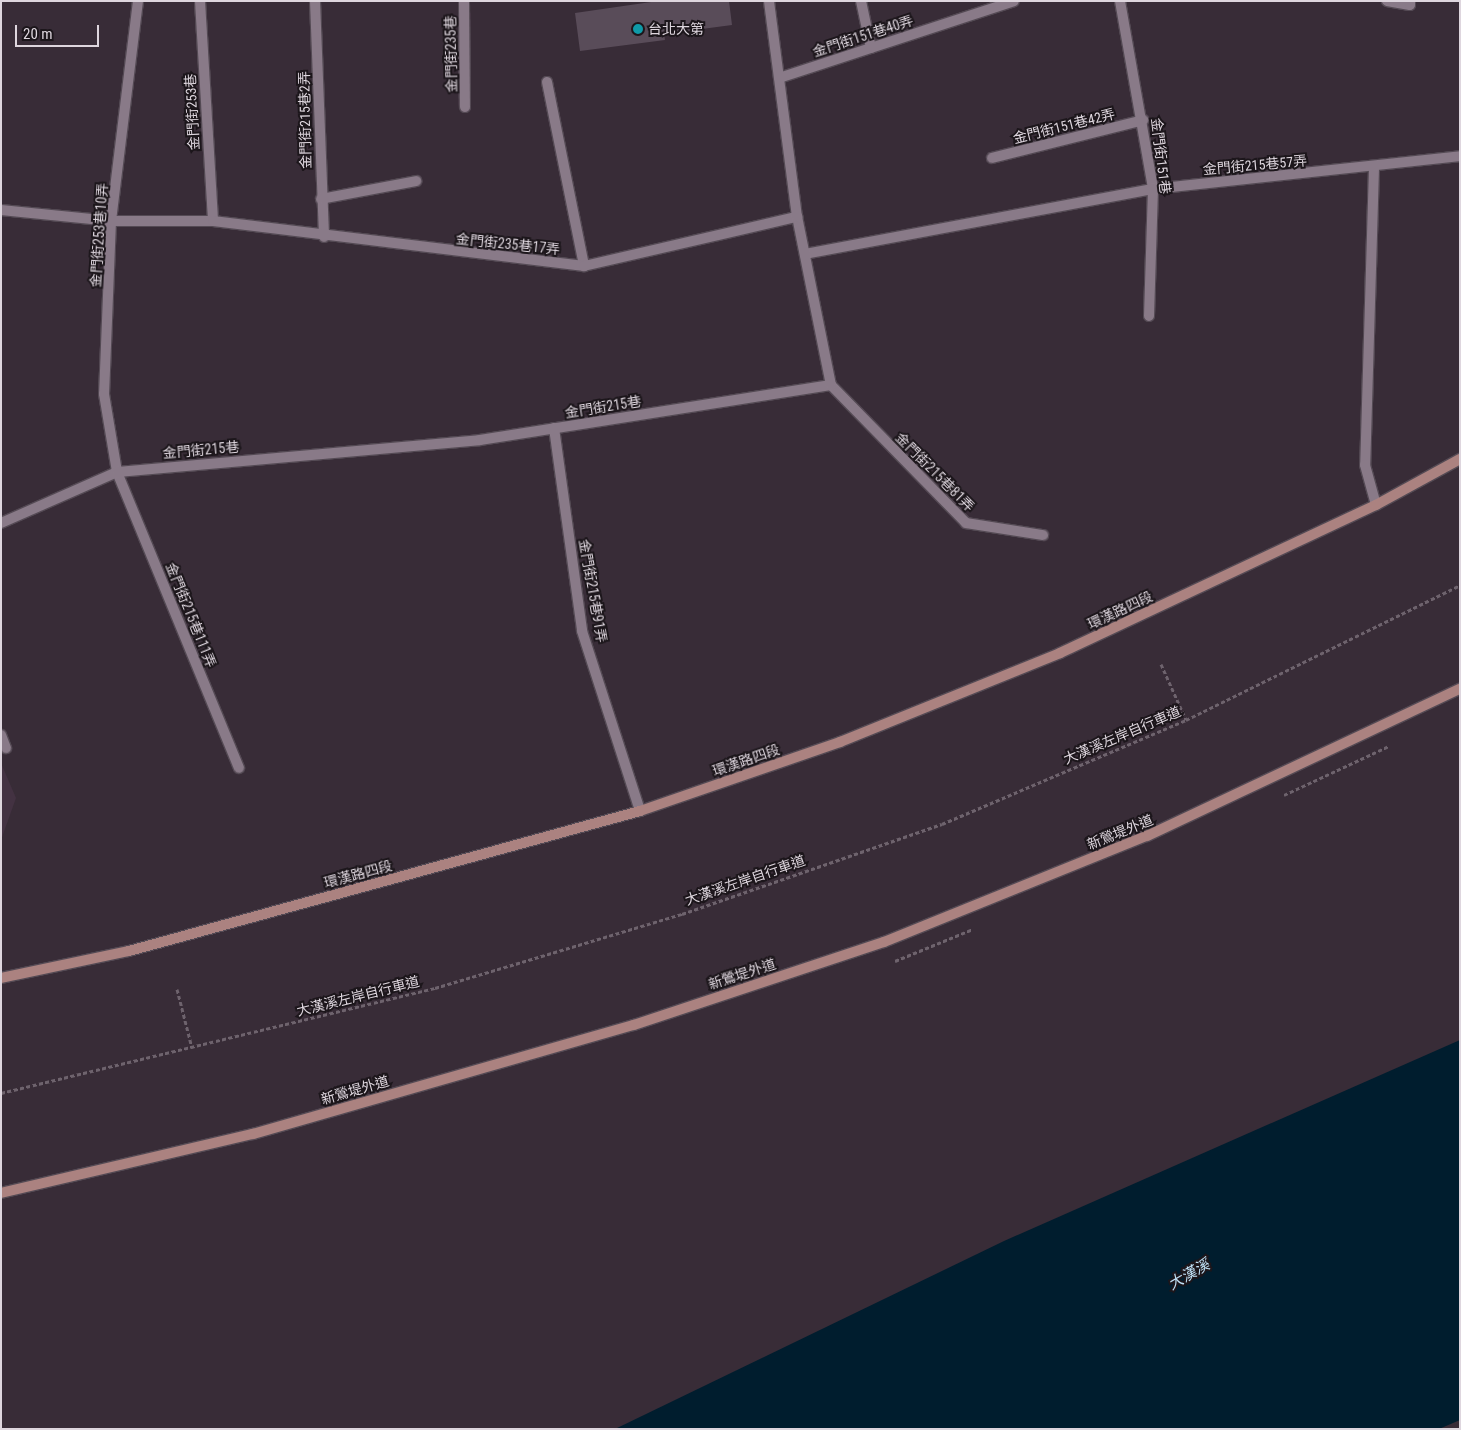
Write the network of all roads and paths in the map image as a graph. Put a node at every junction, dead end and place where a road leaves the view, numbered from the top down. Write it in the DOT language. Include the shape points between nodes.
graph roads {
  1 [pos="138,1"];
  2 [pos="200,1"];
  3 [pos="316,1"];
  4 [pos="464,1"];
  5 [pos="768,1"];
  6 [pos="862,1"];
  7 [pos="1014,1"];
  8 [pos="1120,1"];
  9 [pos="1387,1"];
  10 [pos="1410,3"];
  11 [pos="871,48"];
  12 [pos="778,78"];
  13 [pos="547,82"];
  14 [pos="465,106"];
  15 [pos="1142,120"];
  16 [pos="1460,156"];
  17 [pos="992,158"];
  18 [pos="1374,168"];
  19 [pos="416,181"];
  20 [pos="1153,189"];
  21 [pos="320,199"];
  22 [pos="1,210"];
  23 [pos="797,216"];
  24 [pos="111,221"];
  25 [pos="213,221"];
  26 [pos="324,237"];
  27 [pos="804,254"];
  28 [pos="584,266"];
  29 [pos="1149,316"];
  30 [pos="831,385"];
  31 [pos="554,428"];
  32 [pos="1460,459"];
  33 [pos="117,472"];
  34 [pos="1376,505"];
  35 [pos="1,523"];
  36 [pos="1042,535"];
  37 [pos="1460,585"];
  38 [pos="1161,664"];
  39 [pos="1460,689"];
  40 [pos="1186,720"];
  41 [pos="1,735"];
  42 [pos="6,748"];
  43 [pos="239,768"];
  44 [pos="640,811"];
  45 [pos="1,978"];
  46 [pos="178,989"];
  47 [pos="192,1048"];
  48 [pos="1,1093"];
  49 [pos="1,1194"];
  1 -- 24 [label="lane, 金門街253巷10弄"];
  2 -- 25 [label="lane, 金門街253巷"];
  3 -- 21 [label="lane, 金門街215巷2弄"];
  4 -- 14 [label="lane, 金門街235巷"];
  5 -- 12 [label="lane"];
  6 -- 11 [label="lane"];
  7 -- 11 [label="lane, 金門街151巷40弄"];
  8 -- 15 [label="lane, 金門街151巷"];
  9 -- 10 [label="lane"];
  11 -- 12 [label="lane, 金門街151巷40弄"];
  12 -- 23 [label="lane"];
  13 -- 28 [label="lane"];
  15 -- 17 [label="lane, 金門街151巷42弄"];
  15 -- 20 [label="lane, 金門街151巷"];
  16 -- 18 [label="lane, 金門街215巷57弄"];
  18 -- 20 [label="lane, 金門街215巷57弄"];
  18 -- 34 [label="lane" via="1366,465"];
  19 -- 21 [label="lane"];
  20 -- 27 [label="lane, 金門街215巷57弄"];
  20 -- 29 [label="lane, 金門街151巷"];
  21 -- 26 [label="lane, 金門街215巷2弄"];
  22 -- 24 [label="lane, 金門街235巷17弄"];
  23 -- 27 [label="lane"];
  23 -- 28 [label="lane, 金門街235巷17弄"];
  24 -- 25 [label="lane, 金門街235巷17弄"];
  24 -- 33 [label="lane, 金門街253巷10弄" via="104,394"];
  25 -- 26 [label="lane, 金門街235巷17弄"];
  26 -- 28 [label="lane, 金門街235巷17弄"];
  27 -- 30 [label="lane"];
  30 -- 31 [label="lane, 金門街215巷"];
  30 -- 36 [label="lane, 金門街215巷81弄" via="966,523"];
  31 -- 33 [label="lane, 金門街215巷" via="480,440"];
  31 -- 44 [label="lane, 金門街215巷91弄" via="582,631"];
  32 -- 34 [label="street, 環漢路四段"];
  33 -- 35 [label="lane, 金門街215巷"];
  33 -- 43 [label="lane, 金門街215巷111弄"];
  34 -- 44 [label="street, 環漢路四段" via="1060,653 840,742"];
  37 -- 40 [label="path, 大漢溪左岸自行車道"];
  38 -- 40 [label="path"];
  39 -- 49 [label="street, 新鶯堤外道" via="1147,836 884,942 634,1025 253,1134"];
  40 -- 47 [label="path, 大漢溪左岸自行車道" via="942,824 682,914 435,988"];
  41 -- 42 [label="lane"];
  44 -- 45 [label="street, 環漢路四段" via="129,950"];
  46 -- 47 [label="path"];
  47 -- 48 [label="path, 大漢溪左岸自行車道"];
}
